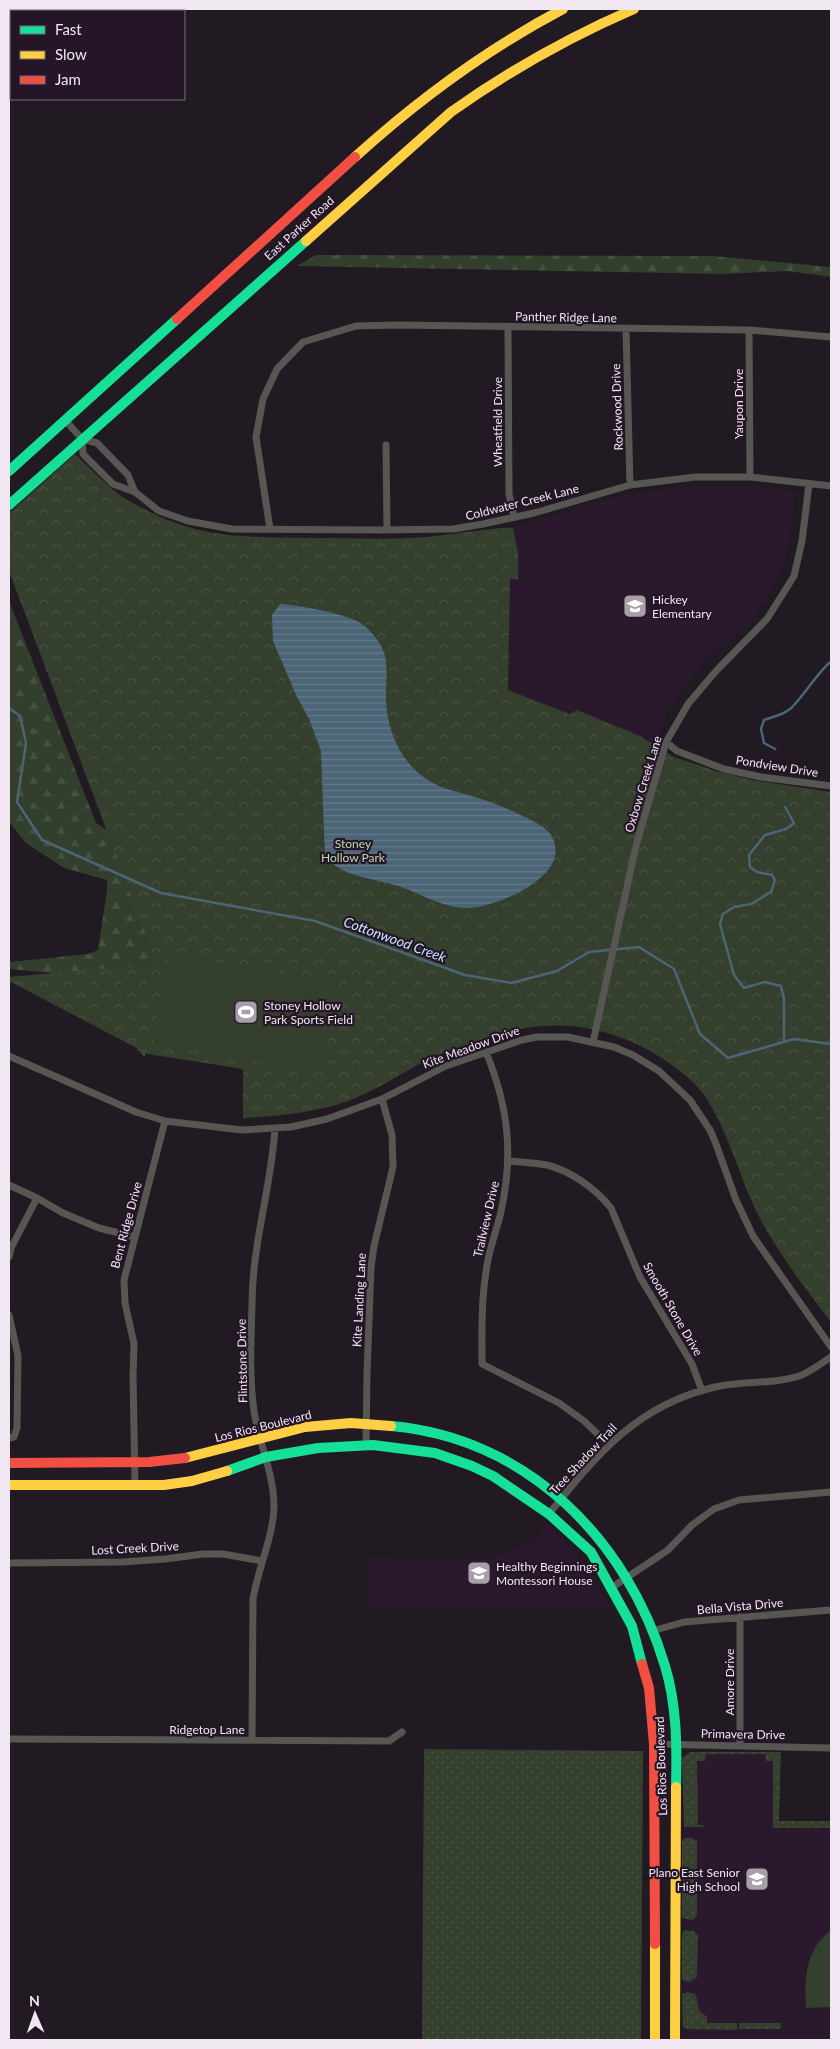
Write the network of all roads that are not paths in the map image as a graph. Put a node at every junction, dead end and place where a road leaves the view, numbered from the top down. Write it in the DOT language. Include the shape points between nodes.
graph roads {
  1 [pos="563,9"];
  2 [pos="634,9"];
  3 [pos="508,327"];
  4 [pos="626,329"];
  5 [pos="749,330"];
  6 [pos="831,338"];
  7 [pos="65,420"];
  8 [pos="82,439"];
  9 [pos="386,444"];
  10 [pos="9,472"];
  11 [pos="750,477"];
  12 [pos="630,484"];
  13 [pos="809,484"];
  14 [pos="831,486"];
  15 [pos="135,492"];
  16 [pos="9,505"];
  17 [pos="514,517"];
  18 [pos="270,529"];
  19 [pos="387,530"];
  20 [pos="666,742"];
  21 [pos="831,786"];
  22 [pos="593,1042"];
  23 [pos="486,1052"];
  24 [pos="9,1056"];
  25 [pos="382,1099"];
  26 [pos="165,1121"];
  27 [pos="275,1129"];
  28 [pos="509,1161"];
  29 [pos="9,1185"];
  30 [pos="37,1198"];
  31 [pos="135,1237"];
  32 [pos="9,1257"];
  33 [pos="9,1315"];
  34 [pos="831,1347"];
  35 [pos="831,1357"];
  36 [pos="702,1391"];
  37 [pos="366,1424"];
  38 [pos="11,1438"];
  39 [pos="259,1438"];
  40 [pos="366,1445"];
  41 [pos="609,1445"];
  42 [pos="266,1457"];
  43 [pos="135,1462"];
  44 [pos="9,1463"];
  45 [pos="135,1484"];
  46 [pos="9,1485"];
  47 [pos="831,1492"];
  48 [pos="562,1498"];
  49 [pos="549,1514"];
  50 [pos="262,1561"];
  51 [pos="9,1563"];
  52 [pos="627,1578"];
  53 [pos="611,1588"];
  54 [pos="831,1610"];
  55 [pos="740,1617"];
  56 [pos="652,1631"];
  57 [pos="402,1732"];
  58 [pos="9,1739"];
  59 [pos="252,1740"];
  60 [pos="654,1744"];
  61 [pos="676,1744"];
  62 [pos="740,1746"];
  63 [pos="831,1748"];
  64 [pos="655,2040"];
  65 [pos="675,2040"];
  1 -- 7 [label="main road, East Parker Road" via="485,53 421,100"];
  2 -- 8 [label="main road, East Parker Road" via="522,63 434,125"];
  3 -- 4 [label="street, Panther Ridge Lane"];
  3 -- 17 [label="street, Wheatfield Drive" via="509,494"];
  3 -- 18 [label="street, Panther Ridge Lane" via="356,326 303,342 277,370 263,399 256,437"];
  4 -- 5 [label="street, Panther Ridge Lane"];
  4 -- 12 [label="street, Rockwood Drive"];
  5 -- 6 [label="street, Panther Ridge Lane"];
  5 -- 11 [label="street, Yaupon Drive"];
  7 -- 8 [label="street, Coldwater Creek Lane"];
  7 -- 10 [label="main road, East Parker Road"];
  8 -- 15 [label="street, Coldwater Creek Lane" via="97,443 128,475"];
  8 -- 15 [label="street, Coldwater Creek Lane" via="83,454 112,484"];
  8 -- 16 [label="main road, East Parker Road"];
  9 -- 19 [label="street"];
  11 -- 12 [label="street, Coldwater Creek Lane" via="695,477"];
  11 -- 13 [label="street, Coldwater Creek Lane"];
  12 -- 17 [label="street, Coldwater Creek Lane"];
  13 -- 14 [label="street, Coldwater Creek Lane"];
  13 -- 20 [label="street, Oxbow Creek Lane" via="794,576 767,619 688,704"];
  15 -- 18 [label="street, Coldwater Creek Lane" via="159,511 188,521 232,530"];
  17 -- 19 [label="street, Coldwater Creek Lane" via="453,529"];
  18 -- 19 [label="street, Coldwater Creek Lane"];
  20 -- 21 [label="street, Pondview Drive" via="676,750 724,769"];
  20 -- 22 [label="street, Oxbow Creek Lane" via="636,846"];
  22 -- 23 [label="street, Kite Meadow Drive" via="537,1036"];
  22 -- 34 [label="street, Kite Meadow Drive" via="614,1047 644,1061 671,1080 690,1100 710,1130 738,1207 753,1236"];
  23 -- 25 [label="street, Kite Meadow Drive" via="432,1072"];
  23 -- 28 [label="street, Trailview Drive" via="505,1107"];
  24 -- 26 [label="street, Kite Meadow Drive" via="106,1100"];
  25 -- 27 [label="street, Kite Meadow Drive" via="327,1119"];
  25 -- 37 [label="street, Kite Landing Lane" via="392,1135 393,1167 371,1267"];
  26 -- 27 [label="street, Kite Meadow Drive" via="230,1130"];
  26 -- 31 [label="street, Bent Ridge Drive"];
  27 -- 39 [label="street, Flintstone Drive" via="273,1160 257,1236 252,1302 252,1393"];
  28 -- 36 [label="street, Smooth Stone Drive" via="548,1165 580,1180 604,1199 640,1277 692,1364"];
  28 -- 41 [label="street, Trailview Drive" via="483,1294 482,1364 559,1403"];
  29 -- 30 [label="street"];
  30 -- 31 [label="street" via="99,1228"];
  30 -- 32 [label="street"];
  31 -- 43 [label="street, Bent Ridge Drive" via="124,1280 125,1303 134,1344"];
  33 -- 38 [label="street" via="18,1356 17,1428"];
  35 -- 36 [label="street, Tree Shadow Trail" via="792,1378 737,1383"];
  36 -- 41 [label="street, Tree Shadow Trail" via="680,1397 651,1412"];
  37 -- 39 [label="main road, Los Rios Boulevard" via="315,1426"];
  37 -- 40 [label="street, Kite Landing Lane"];
  37 -- 48 [label="main road, Los Rios Boulevard" via="415,1429 486,1451 531,1475"];
  39 -- 42 [label="street, Flintstone Drive"];
  39 -- 43 [label="main road, Los Rios Boulevard" via="188,1457"];
  40 -- 42 [label="main road, Los Rios Boulevard" via="318,1448"];
  40 -- 49 [label="main road, Los Rios Boulevard" via="435,1453 472,1466 493,1476"];
  41 -- 48 [label="street, Tree Shadow Trail"];
  42 -- 45 [label="main road, Los Rios Boulevard" via="192,1481 164,1485"];
  42 -- 50 [label="street, Flintstone Drive" via="274,1508 271,1534"];
  43 -- 44 [label="main road, Los Rios Boulevard"];
  43 -- 45 [label="street, Bent Ridge Drive"];
  45 -- 46 [label="main road, Los Rios Boulevard"];
  47 -- 52 [label="street" via="759,1497 725,1504 703,1515 668,1550"];
  48 -- 49 [label="street, Tree Shadow Trail"];
  48 -- 52 [label="main road, Los Rios Boulevard" via="601,1538"];
  49 -- 53 [label="main road, Los Rios Boulevard" via="590,1552"];
  50 -- 51 [label="street, Lost Creek Drive" via="203,1554 122,1562"];
  50 -- 59 [label="street, Flintstone Drive" via="253,1599"];
  52 -- 53 [label="street"];
  52 -- 56 [label="main road, Los Rios Boulevard"];
  53 -- 60 [label="main road, Los Rios Boulevard" via="637,1641 649,1688"];
  54 -- 55 [label="street, Bella Vista Drive"];
  55 -- 56 [label="street, Bella Vista Drive" via="684,1622"];
  55 -- 62 [label="street, Amore Drive"];
  56 -- 61 [label="main road, Los Rios Boulevard" via="665,1667"];
  57 -- 59 [label="street, Ridgetop Lane" via="389,1741"];
  58 -- 59 [label="street, Ridgetop Lane"];
  60 -- 61 [label="street, Primavera Drive"];
  60 -- 64 [label="main road, Los Rios Boulevard"];
  61 -- 62 [label="street, Primavera Drive"];
  61 -- 65 [label="main road, Los Rios Boulevard"];
  62 -- 63 [label="street, Primavera Drive"];
}
